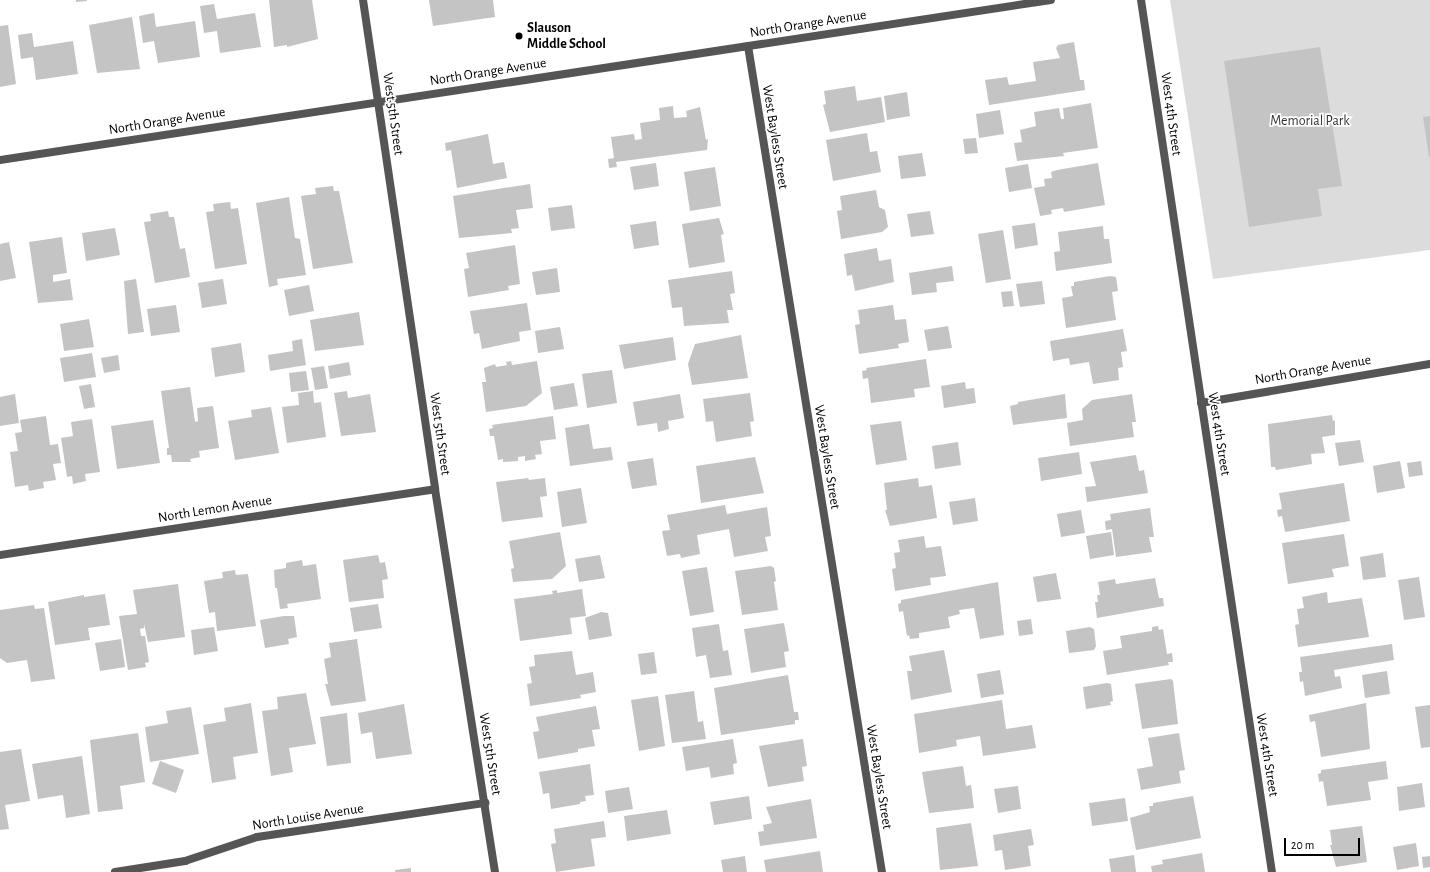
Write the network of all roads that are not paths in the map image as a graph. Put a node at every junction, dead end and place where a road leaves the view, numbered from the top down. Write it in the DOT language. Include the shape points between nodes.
graph roads {
  1 [pos="363,0"];
  2 [pos="1051,0"];
  3 [pos="1141,0"];
  4 [pos="748,46"];
  5 [pos="378,102"];
  6 [pos="0,160"];
  7 [pos="1430,364"];
  8 [pos="1201,403"];
  9 [pos="435,489"];
  10 [pos="0,555"];
  11 [pos="484,803"];
  12 [pos="116,872"];
  13 [pos="495,872"];
  14 [pos="882,872"];
  15 [pos="1272,872"];
  1 -- 5 [label="street, West 5th Street"];
  2 -- 4 [label="street, North Orange Avenue"];
  3 -- 8 [label="street, West 4th Street"];
  4 -- 5 [label="street, North Orange Avenue"];
  4 -- 14 [label="street, West Bayless Street"];
  5 -- 6 [label="street, North Orange Avenue"];
  5 -- 9 [label="street, West 5th Street"];
  7 -- 8 [label="street, North Orange Avenue"];
  8 -- 15 [label="street, West 4th Street"];
  9 -- 10 [label="street, North Lemon Avenue"];
  9 -- 11 [label="street, West 5th Street"];
  11 -- 12 [label="street, North Louise Avenue" via="257,837 185,861"];
  11 -- 13 [label="street, West 5th Street"];
}
